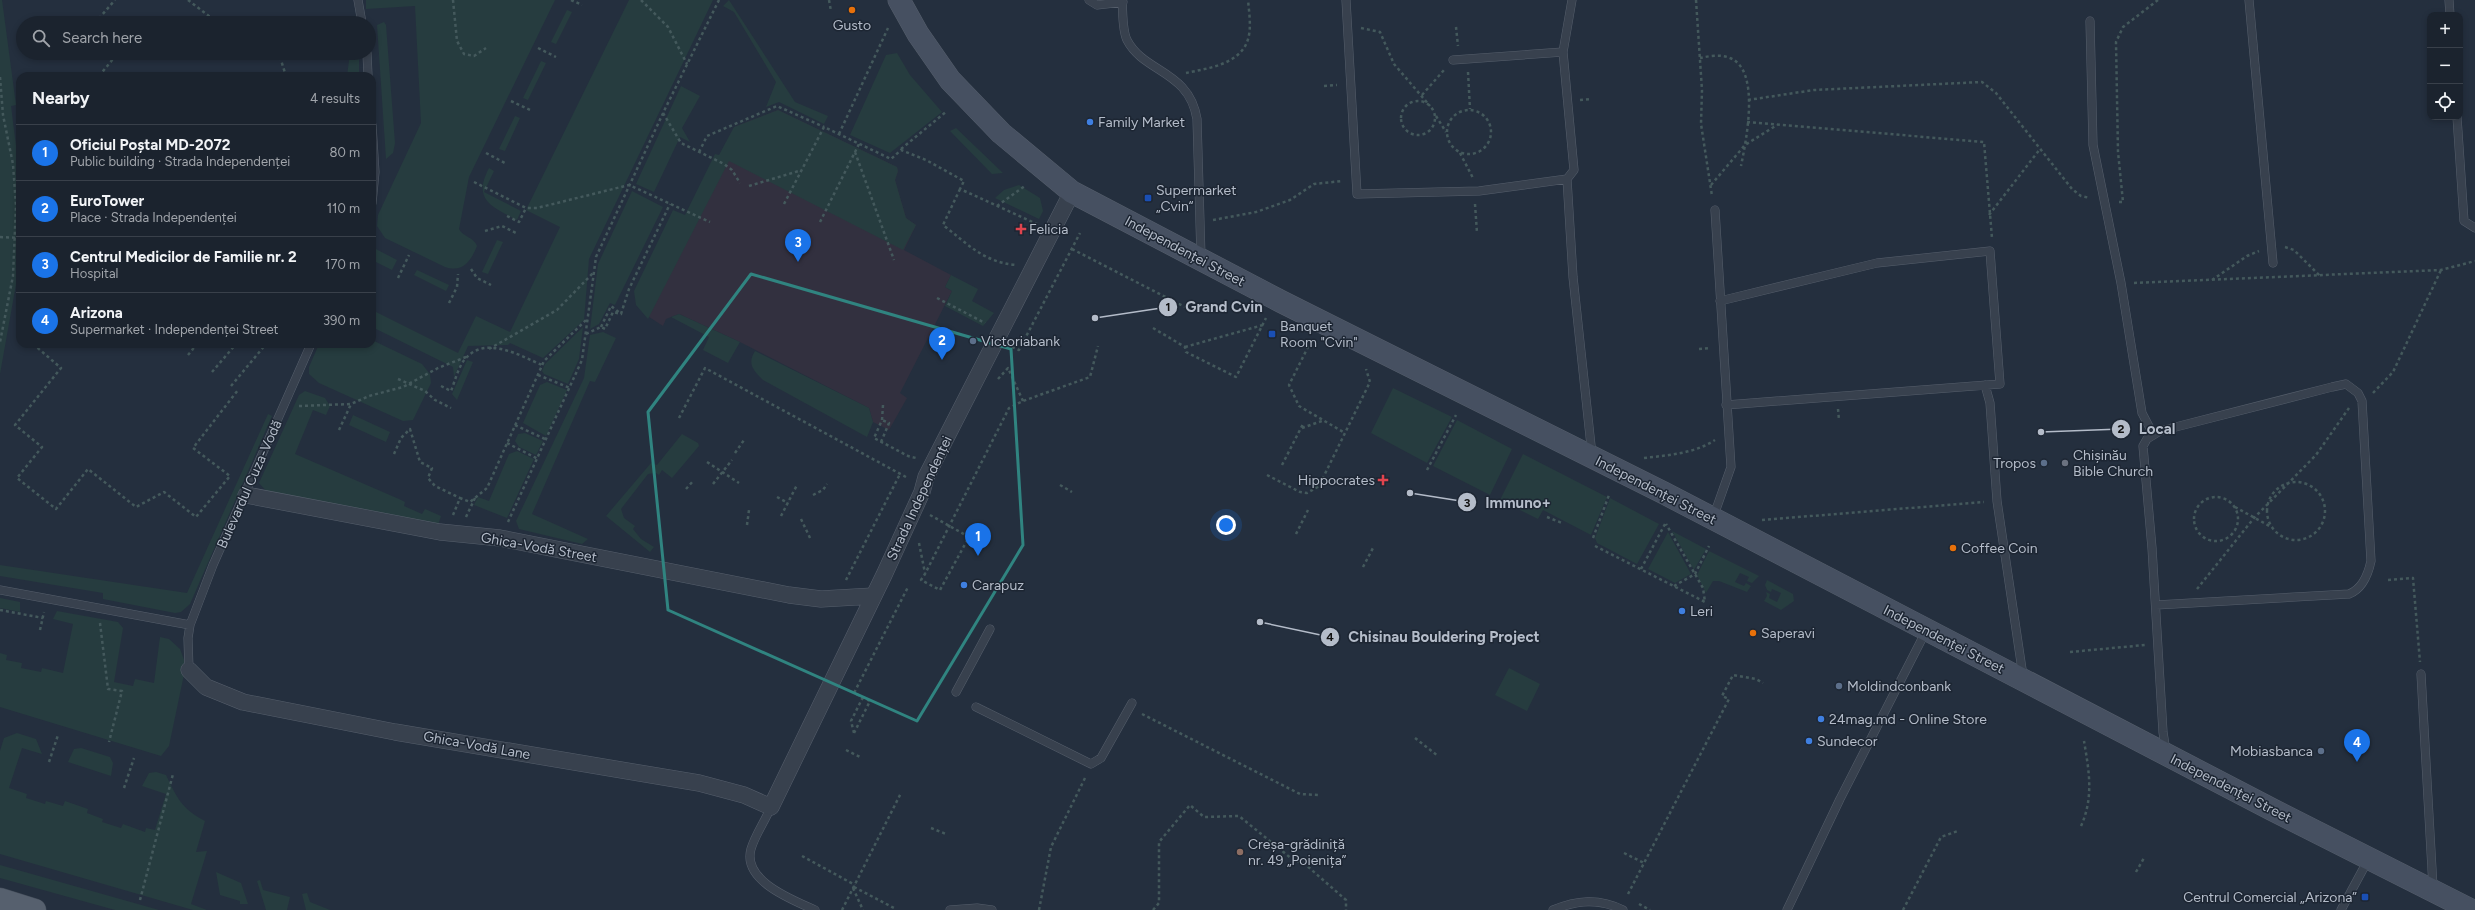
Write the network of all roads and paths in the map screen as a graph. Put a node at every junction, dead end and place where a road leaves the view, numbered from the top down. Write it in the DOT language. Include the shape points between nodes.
graph roads {
  1 [pos="115,0"];
  2 [pos="188,0"];
  3 [pos="358,0"];
  4 [pos="453,0"];
  5 [pos="571,0"];
  6 [pos="641,0"];
  7 [pos="719,0"];
  8 [pos="829,0"];
  9 [pos="900,0"];
  10 [pos="1089,0"];
  11 [pos="1248,0"];
  12 [pos="1346,0"];
  13 [pos="1572,0"];
  14 [pos="1696,0"];
  15 [pos="2158,0"];
  16 [pos="2249,0"];
  17 [pos="2449,0"];
  18 [pos="1122,1"];
  19 [pos="582,5"];
  20 [pos="831,11"];
  21 [pos="2450,12"];
  22 [pos="102,16"];
  23 [pos="209,16"];
  24 [pos="361,16"];
  25 [pos="2090,21"];
  26 [pos="1347,25"];
  27 [pos="1456,27"];
  28 [pos="888,28"];
  29 [pos="486,48"];
  30 [pos="538,48"];
  31 [pos="1563,52"];
  32 [pos="556,57"];
  33 [pos="1700,58"];
  34 [pos="1468,59"];
  35 [pos="112,60"];
  36 [pos="281,60"];
  37 [pos="367,60"];
  38 [pos="1456,60"];
  39 [pos="687,65"];
  40 [pos="102,72"];
  41 [pos="285,72"];
  42 [pos="368,72"];
  43 [pos="1169,76"];
  44 [pos="0,77"];
  45 [pos="1422,95"];
  46 [pos="1748,100"];
  47 [pos="511,101"];
  48 [pos="1430,106"];
  49 [pos="1470,109"];
  50 [pos="530,110"];
  51 [pos="947,111"];
  52 [pos="663,113"];
  53 [pos="1435,116"];
  54 [pos="2457,120"];
  55 [pos="1747,122"];
  56 [pos="1778,124"];
  57 [pos="824,127"];
  58 [pos="1447,132"];
  59 [pos="839,134"];
  60 [pos="859,144"];
  61 [pos="1745,145"];
  62 [pos="2040,149"];
  63 [pos="901,150"];
  64 [pos="699,152"];
  65 [pos="855,152"];
  66 [pos="1459,152"];
  67 [pos="486,153"];
  68 [pos="505,163"];
  69 [pos="1741,166"];
  70 [pos="802,170"];
  71 [pos="1356,179"];
  72 [pos="1567,179"];
  73 [pos="474,182"];
  74 [pos="740,183"];
  75 [pos="629,185"];
  76 [pos="1026,185"];
  77 [pos="749,186"];
  78 [pos="1711,186"];
  79 [pos="960,189"];
  80 [pos="1476,191"];
  81 [pos="1072,192"];
  82 [pos="670,204"];
  83 [pos="784,204"];
  84 [pos="2104,204"];
  85 [pos="997,206"];
  86 [pos="526,208"];
  87 [pos="1715,210"];
  88 [pos="1989,215"];
  89 [pos="507,216"];
  90 [pos="1201,221"];
  91 [pos="710,222"];
  92 [pos="820,222"];
  93 [pos="2475,228"];
  94 [pos="485,232"];
  95 [pos="1054,232"];
  96 [pos="516,233"];
  97 [pos="1080,233"];
  98 [pos="1477,233"];
  99 [pos="0,237"];
  100 [pos="15,238"];
  101 [pos="2272,247"];
  102 [pos="1072,249"];
  103 [pos="1990,251"];
  104 [pos="409,255"];
  105 [pos="894,260"];
  106 [pos="1201,260"];
  107 [pos="2475,261"];
  108 [pos="2273,263"];
  109 [pos="1020,265"];
  110 [pos="471,269"];
  111 [pos="2441,270"];
  112 [pos="594,272"];
  113 [pos="458,274"];
  114 [pos="2321,277"];
  115 [pos="398,278"];
  116 [pos="2212,281"];
  117 [pos="2121,283"];
  118 [pos="491,285"];
  119 [pos="937,298"];
  120 [pos="1720,301"];
  121 [pos="449,303"];
  122 [pos="1184,308"];
  123 [pos="621,314"];
  124 [pos="588,318"];
  125 [pos="1266,318"];
  126 [pos="982,321"];
  127 [pos="1263,325"];
  128 [pos="601,327"];
  129 [pos="1153,328"];
  130 [pos="586,334"];
  131 [pos="1311,341"];
  132 [pos="0,342"];
  133 [pos="1008,342"];
  134 [pos="1098,346"];
  135 [pos="1185,347"];
  136 [pos="38,348"];
  137 [pos="194,348"];
  138 [pos="233,348"];
  139 [pos="263,348"];
  140 [pos="309,348"];
  141 [pos="489,349"];
  142 [pos="188,355"];
  143 [pos="466,357"];
  144 [pos="542,366"];
  145 [pos="1008,368"];
  146 [pos="1366,369"];
  147 [pos="212,372"];
  148 [pos="538,375"];
  149 [pos="398,379"];
  150 [pos="408,384"];
  151 [pos="1985,385"];
  152 [pos="231,386"];
  153 [pos="441,386"];
  154 [pos="570,388"];
  155 [pos="238,390"];
  156 [pos="2359,395"];
  157 [pos="1023,401"];
  158 [pos="351,404"];
  159 [pos="883,405"];
  160 [pos="1726,405"];
  161 [pos="283,407"];
  162 [pos="452,408"];
  163 [pos="1456,415"];
  164 [pos="679,418"];
  165 [pos="882,420"];
  166 [pos="1323,421"];
  167 [pos="1303,424"];
  168 [pos="515,425"];
  169 [pos="1302,428"];
  170 [pos="339,430"];
  171 [pos="1729,432"];
  172 [pos="1345,433"];
  173 [pos="2153,434"];
  174 [pos="547,440"];
  175 [pos="744,440"];
  176 [pos="881,442"];
  177 [pos="507,443"];
  178 [pos="735,453"];
  179 [pos="394,454"];
  180 [pos="920,455"];
  181 [pos="1592,458"];
  182 [pos="538,459"];
  183 [pos="1641,459"];
  184 [pos="732,460"];
  185 [pos="706,462"];
  186 [pos="1282,465"];
  187 [pos="1427,470"];
  188 [pos="722,472"];
  189 [pos="900,474"];
  190 [pos="1267,474"];
  191 [pos="906,477"];
  192 [pos="694,480"];
  193 [pos="2292,481"];
  194 [pos="739,483"];
  195 [pos="713,484"];
  196 [pos="827,484"];
  197 [pos="797,485"];
  198 [pos="1060,485"];
  199 [pos="686,489"];
  200 [pos="1072,492"];
  201 [pos="246,495"];
  202 [pos="813,495"];
  203 [pos="1609,495"];
  204 [pos="777,497"];
  205 [pos="460,498"];
  206 [pos="1997,500"];
  207 [pos="788,503"];
  208 [pos="2268,503"];
  209 [pos="2233,505"];
  210 [pos="749,510"];
  211 [pos="1308,510"];
  212 [pos="929,514"];
  213 [pos="781,516"];
  214 [pos="1547,517"];
  215 [pos="1713,518"];
  216 [pos="2254,518"];
  217 [pos="801,519"];
  218 [pos="1758,520"];
  219 [pos="1562,524"];
  220 [pos="747,525"];
  221 [pos="2273,529"];
  222 [pos="446,532"];
  223 [pos="1296,534"];
  224 [pos="917,536"];
  225 [pos="500,538"];
  226 [pos="1592,538"];
  227 [pos="811,540"];
  228 [pos="1374,546"];
  229 [pos="1595,546"];
  230 [pos="1709,546"];
  231 [pos="1363,567"];
  232 [pos="1641,569"];
  233 [pos="925,574"];
  234 [pos="1695,574"];
  235 [pos="2388,580"];
  236 [pos="1674,586"];
  237 [pos="908,587"];
  238 [pos="0,590"];
  239 [pos="838,592"];
  240 [pos="873,596"];
  241 [pos="2184,603"];
  242 [pos="2156,605"];
  243 [pos="0,610"];
  244 [pos="99,615"];
  245 [pos="42,618"];
  246 [pos="190,626"];
  247 [pos="990,629"];
  248 [pos="1926,630"];
  249 [pos="2145,645"];
  250 [pos="2070,652"];
  251 [pos="189,670"];
  252 [pos="2422,674"];
  253 [pos="2023,680"];
  254 [pos="1763,683"];
  255 [pos="956,692"];
  256 [pos="863,697"];
  257 [pos="1130,705"];
  258 [pos="976,707"];
  259 [pos="58,735"];
  260 [pos="1415,738"];
  261 [pos="2084,741"];
  262 [pos="109,742"];
  263 [pos="846,750"];
  264 [pos="2166,754"];
  265 [pos="1438,756"];
  266 [pos="134,758"];
  267 [pos="862,758"];
  268 [pos="49,762"];
  269 [pos="1091,764"];
  270 [pos="173,774"];
  271 [pos="124,788"];
  272 [pos="902,793"];
  273 [pos="1318,795"];
  274 [pos="771,807"];
  275 [pos="2081,826"];
  276 [pos="931,828"];
  277 [pos="1958,831"];
  278 [pos="946,834"];
  279 [pos="1624,853"];
  280 [pos="802,856"];
  281 [pos="2144,858"];
  282 [pos="2369,859"];
  283 [pos="1644,863"];
  284 [pos="2136,872"];
  285 [pos="854,887"];
  286 [pos="2433,890"];
  287 [pos="1628,894"];
  288 [pos="0,900"];
  289 [pos="140,900"];
  290 [pos="1639,904"];
  291 [pos="894,908"];
  292 [pos="35,910"];
  293 [pos="815,910"];
  294 [pos="842,910"];
  295 [pos="863,910"];
  296 [pos="950,910"];
  297 [pos="992,910"];
  298 [pos="1039,910"];
  299 [pos="1153,910"];
  300 [pos="1346,910"];
  301 [pos="1552,910"];
  302 [pos="1624,910"];
  303 [pos="1650,910"];
  304 [pos="1787,910"];
  305 [pos="1903,910"];
  306 [pos="2341,910"];
  307 [pos="2471,910"];
  1 -- 22 [label="path"];
  2 -- 23 [label="path"];
  3 -- 24 [label="lane"];
  4 -- 29 [label="path" via="457,41 464,54 474,56"];
  5 -- 19 [label="path"];
  6 -- 39 [label="path" via="668,27"];
  7 -- 39 [label="path"];
  8 -- 20 [label="path"];
  9 -- 81 [label="main road, Independenței Street" via="918,34 950,80 1001,133"];
  10 -- 18 [label="lane" via="1097,5"];
  11 -- 43 [label="path" via="1249,35 1234,59 1213,67"];
  12 -- 26 [label="lane"];
  13 -- 31 [label="lane"];
  14 -- 33 [label="path"];
  15 -- 84 [label="path" via="2123,27 2116,42 2118,152 2123,202"];
  16 -- 101 [label="lane"];
  17 -- 21 [label="lane"];
  18 -- 43 [label="lane" via="1127,40 1139,54"];
  25 -- 84 [label="lane" via="2093,145"];
  26 -- 45 [label="path" via="1380,32 1394,64"];
  26 -- 71 [label="lane"];
  27 -- 38 [label="path"];
  28 -- 59 [label="path"];
  30 -- 32 [label="path"];
  31 -- 34 [label="lane"];
  31 -- 72 [label="lane" via="1574,170"];
  33 -- 46 [label="path" via="1716,56 1735,60 1746,75"];
  33 -- 78 [label="path" via="1701,124"];
  34 -- 38 [label="lane"];
  34 -- 49 [label="path"];
  35 -- 40 [label="path"];
  36 -- 41 [label="path"];
  37 -- 42 [label="lane"];
  38 -- 45 [label="path"];
  39 -- 52 [label="path"];
  43 -- 90 [label="lane" via="1190,95 1195,110"];
  44 -- 100 [label="path" via="3,115 13,164"];
  45 -- 48 [label="path"];
  46 -- 55 [label="path"];
  46 -- 62 [label="path" via="1814,90 1982,82 1996,93"];
  47 -- 50 [label="path"];
  48 -- 53 [label="path"];
  48 -- 53 [label="path" via="1420,101 1409,103 1402,112 1402,123 1408,132 1422,134 1431,129"];
  49 -- 58 [label="path" via="1452,117"];
  49 -- 66 [label="path" via="1487,119 1490,125 1490,139 1488,145 1477,153"];
  51 -- 63 [label="path"];
  52 -- 64 [label="path" via="680,143"];
  52 -- 75 [label="path"];
  53 -- 58 [label="path"];
  54 -- 93 [label="lane" via="2464,221"];
  55 -- 56 [label="path"];
  55 -- 61 [label="path"];
  56 -- 61 [label="path"];
  56 -- 88 [label="path" via="1984,142"];
  57 -- 59 [label="path"];
  57 -- 64 [label="path" via="777,106 707,136"];
  57 -- 70 [label="path"];
  58 -- 66 [label="path" via="1452,147"];
  59 -- 60 [label="path"];
  60 -- 63 [label="path" via="891,159"];
  60 -- 65 [label="path"];
  61 -- 69 [label="path"];
  61 -- 78 [label="path"];
  62 -- 84 [label="path" via="2076,193"];
  62 -- 88 [label="path"];
  63 -- 79 [label="path" via="926,160 964,181"];
  64 -- 74 [label="path" via="732,170"];
  65 -- 92 [label="path"];
  65 -- 105 [label="path"];
  66 -- 80 [label="path"];
  67 -- 68 [label="path"];
  70 -- 77 [label="path"];
  70 -- 83 [label="path"];
  71 -- 80 [label="lane" via="1357,194"];
  71 -- 90 [label="path" via="1314,184 1290,200 1256,212"];
  72 -- 80 [label="lane"];
  72 -- 181 [label="lane" via="1573,277"];
  73 -- 86 [label="path"];
  75 -- 82 [label="path"];
  75 -- 86 [label="path" via="537,208"];
  75 -- 112 [label="path" via="596,257"];
  76 -- 85 [label="path"];
  78 -- 87 [label="path"];
  79 -- 85 [label="path"];
  79 -- 109 [label="path" via="943,225 972,250 1000,264"];
  80 -- 98 [label="path"];
  81 -- 95 [label="street, Strada Independenței"];
  81 -- 106 [label="main road, Independenței Street"];
  82 -- 91 [label="path"];
  82 -- 123 [label="path" via="629,289"];
  84 -- 117 [label="lane"];
  85 -- 95 [label="path"];
  86 -- 89 [label="path" via="519,222"];
  87 -- 120 [label="lane"];
  88 -- 103 [label="path" via="1992,239"];
  90 -- 106 [label="lane"];
  94 -- 96 [label="path" via="502,226"];
  95 -- 240 [label="street, Strada Independenței" via="926,477 922,492"];
  97 -- 102 [label="path"];
  99 -- 100 [label="path"];
  100 -- 132 [label="path" via="13,276"];
  101 -- 108 [label="lane"];
  101 -- 114 [label="path" via="2281,246 2294,250"];
  101 -- 116 [label="path" via="2247,256"];
  102 -- 122 [label="path"];
  102 -- 133 [label="path" via="1020,350"];
  103 -- 120 [label="lane" via="1877,263"];
  103 -- 151 [label="lane" via="2000,384"];
  104 -- 115 [label="path"];
  106 -- 181 [label="main road, Independenței Street"];
  107 -- 111 [label="path"];
  110 -- 118 [label="path" via="477,278"];
  111 -- 114 [label="path"];
  111 -- 156 [label="path" via="2393,372 2373,394"];
  112 -- 124 [label="path"];
  112 -- 141 [label="path" via="557,310"];
  113 -- 121 [label="path" via="457,287"];
  114 -- 116 [label="path"];
  116 -- 117 [label="path"];
  117 -- 173 [label="lane" via="2142,413"];
  119 -- 126 [label="path"];
  120 -- 160 [label="lane"];
  123 -- 128 [label="path" via="613,312 605,329"];
  123 -- 128 [label="path" via="611,306"];
  124 -- 130 [label="path"];
  124 -- 144 [label="path"];
  125 -- 127 [label="path"];
  127 -- 135 [label="path"];
  127 -- 135 [label="path" via="1236,377 1186,352"];
  128 -- 130 [label="path"];
  129 -- 135 [label="path"];
  130 -- 154 [label="path" via="582,360"];
  131 -- 166 [label="path" via="1289,385 1299,406"];
  134 -- 157 [label="path" via="1090,377"];
  136 -- 155 [label="path" via="61,368 15,425 42,447 17,478 56,509 88,469 136,507 164,492 196,517 230,476 193,448"];
  137 -- 142 [label="path"];
  138 -- 147 [label="path"];
  139 -- 152 [label="path"];
  140 -- 161 [label="lane, Bulevardul Cuza-Vodă"];
  141 -- 143 [label="path" via="481,349"];
  141 -- 144 [label="path" via="506,349"];
  143 -- 150 [label="path"];
  143 -- 153 [label="path" via="451,391"];
  144 -- 148 [label="path"];
  145 -- 157 [label="path"];
  146 -- 172 [label="path" via="1370,382"];
  148 -- 154 [label="path"];
  148 -- 168 [label="path"];
  149 -- 150 [label="path"];
  150 -- 158 [label="path"];
  150 -- 162 [label="path"];
  151 -- 160 [label="lane"];
  151 -- 206 [label="lane" via="1990,404"];
  154 -- 174 [label="path"];
  156 -- 173 [label="lane" via="2346,384"];
  156 -- 193 [label="path" via="2321,450"];
  156 -- 241 [label="lane" via="2362,401 2371,561 2369,570 2356,591 2349,594"];
  157 -- 233 [label="path" via="1009,408"];
  158 -- 161 [label="path"];
  158 -- 170 [label="path"];
  159 -- 165 [label="path"];
  160 -- 171 [label="lane"];
  161 -- 201 [label="lane, Bulevardul Cuza-Vodă"];
  163 -- 187 [label="path"];
  164 -- 189 [label="path" via="705,368"];
  165 -- 176 [label="path" via="874,438"];
  165 -- 176 [label="path" via="889,423"];
  166 -- 169 [label="path"];
  166 -- 172 [label="path"];
  167 -- 169 [label="path"];
  168 -- 174 [label="path"];
  168 -- 177 [label="path"];
  169 -- 186 [label="path"];
  171 -- 183 [label="path" via="1701,449"];
  171 -- 215 [label="lane" via="1731,467"];
  172 -- 190 [label="path" via="1319,486 1313,491 1307,494 1300,492"];
  173 -- 242 [label="lane" via="2143,446"];
  174 -- 182 [label="path"];
  175 -- 178 [label="path"];
  176 -- 180 [label="path" via="908,456 916,458"];
  177 -- 182 [label="path"];
  177 -- 205 [label="path" via="487,488 470,502"];
  179 -- 205 [label="path" via="401,438 410,429 420,462 432,468 428,478 435,486"];
  181 -- 215 [label="main road, Independenței Street"];
  182 -- 225 [label="path"];
  184 -- 188 [label="path"];
  185 -- 188 [label="path"];
  188 -- 194 [label="path"];
  188 -- 195 [label="path"];
  189 -- 191 [label="path"];
  189 -- 239 [label="path"];
  192 -- 199 [label="path"];
  193 -- 208 [label="path"];
  193 -- 221 [label="path" via="2310,485 2319,493 2326,509 2324,520 2318,530 2303,539 2287,538"];
  196 -- 202 [label="path" via="823,490"];
  197 -- 207 [label="path"];
  198 -- 200 [label="path"];
  201 -- 222 [label="street, Ghica-Vodă Street"];
  201 -- 246 [label="lane, Bulevardul Cuza-Vodă" via="213,565"];
  203 -- 226 [label="path"];
  204 -- 207 [label="path"];
  205 -- 222 [label="path"];
  206 -- 218 [label="path"];
  206 -- 253 [label="lane"];
  207 -- 213 [label="path"];
  208 -- 216 [label="path"];
  208 -- 221 [label="path" via="2268,518"];
  209 -- 209 [label="path" via="2219,497 2203,501 2194,517 2199,534 2215,542 2230,536 2238,521 2237,510"];
  209 -- 216 [label="path"];
  210 -- 220 [label="path"];
  211 -- 223 [label="path"];
  212 -- 233 [label="path" via="969,537 940,590 921,580"];
  214 -- 219 [label="path"];
  215 -- 248 [label="main road, Independenței Street"];
  216 -- 221 [label="path"];
  216 -- 241 [label="path"];
  217 -- 227 [label="path"];
  222 -- 225 [label="street, Ghica-Vodă Street"];
  224 -- 233 [label="path"];
  225 -- 239 [label="street, Ghica-Vodă Street" via="789,595 821,599"];
  228 -- 231 [label="path"];
  229 -- 232 [label="path"];
  230 -- 234 [label="path"];
  232 -- 234 [label="path" via="1666,524"];
  232 -- 236 [label="path"];
  234 -- 236 [label="path"];
  234 -- 236 [label="path" via="1703,588 1705,602"];
  235 -- 252 [label="path" via="2413,578"];
  237 -- 256 [label="path" via="854,692"];
  238 -- 246 [label="lane"];
  239 -- 240 [label="street, Ghica-Vodă Street"];
  240 -- 274 [label="street, Strada Independenței"];
  241 -- 242 [label="lane"];
  242 -- 264 [label="lane"];
  243 -- 245 [label="path"];
  244 -- 262 [label="path" via="108,689 122,692"];
  246 -- 251 [label="lane, Bulevardul Cuza-Vodă"];
  247 -- 255 [label="lane"];
  248 -- 253 [label="main road, Independenței Street"];
  248 -- 304 [label="lane"];
  249 -- 250 [label="path"];
  251 -- 274 [label="street, Ghica-Vodă Lane" via="206,687 243,702 395,732 699,783 744,794"];
  252 -- 286 [label="lane"];
  253 -- 264 [label="main road, Independenței Street"];
  254 -- 283 [label="path" via="1756,679 1733,675 1722,696 1729,699"];
  256 -- 256 [label="path" via="851,721 854,733 870,701"];
  257 -- 269 [label="lane" via="1101,758"];
  257 -- 273 [label="path" via="1300,794"];
  258 -- 269 [label="lane"];
  259 -- 268 [label="path"];
  260 -- 265 [label="path"];
  261 -- 275 [label="path" via="2090,789 2088,811"];
  263 -- 267 [label="path"];
  264 -- 282 [label="main road, Independenței Street"];
  266 -- 271 [label="path"];
  269 -- 298 [label="path" via="1051,847"];
  270 -- 289 [label="path"];
  272 -- 285 [label="path"];
  274 -- 293 [label="lane" via="751,850 753,869 762,883"];
  276 -- 278 [label="path"];
  277 -- 305 [label="path" via="1941,837"];
  279 -- 283 [label="path"];
  280 -- 285 [label="path"];
  281 -- 284 [label="path"];
  282 -- 286 [label="main road, Independenței Street"];
  282 -- 306 [label="lane"];
  283 -- 287 [label="path"];
  285 -- 291 [label="path"];
  285 -- 294 [label="path"];
  285 -- 295 [label="path"];
  286 -- 307 [label="main road, Independenței Street"];
  288 -- 292 [label="main road"];
  290 -- 303 [label="path"];
  296 -- 297 [label="lane"];
  299 -- 300 [label="path" via="1158,903 1158,842 1190,805 1204,817 1239,816 1292,859 1306,865 1346,900"];
  301 -- 302 [label="lane" via="1568,904 1590,901 1602,902"];
}
